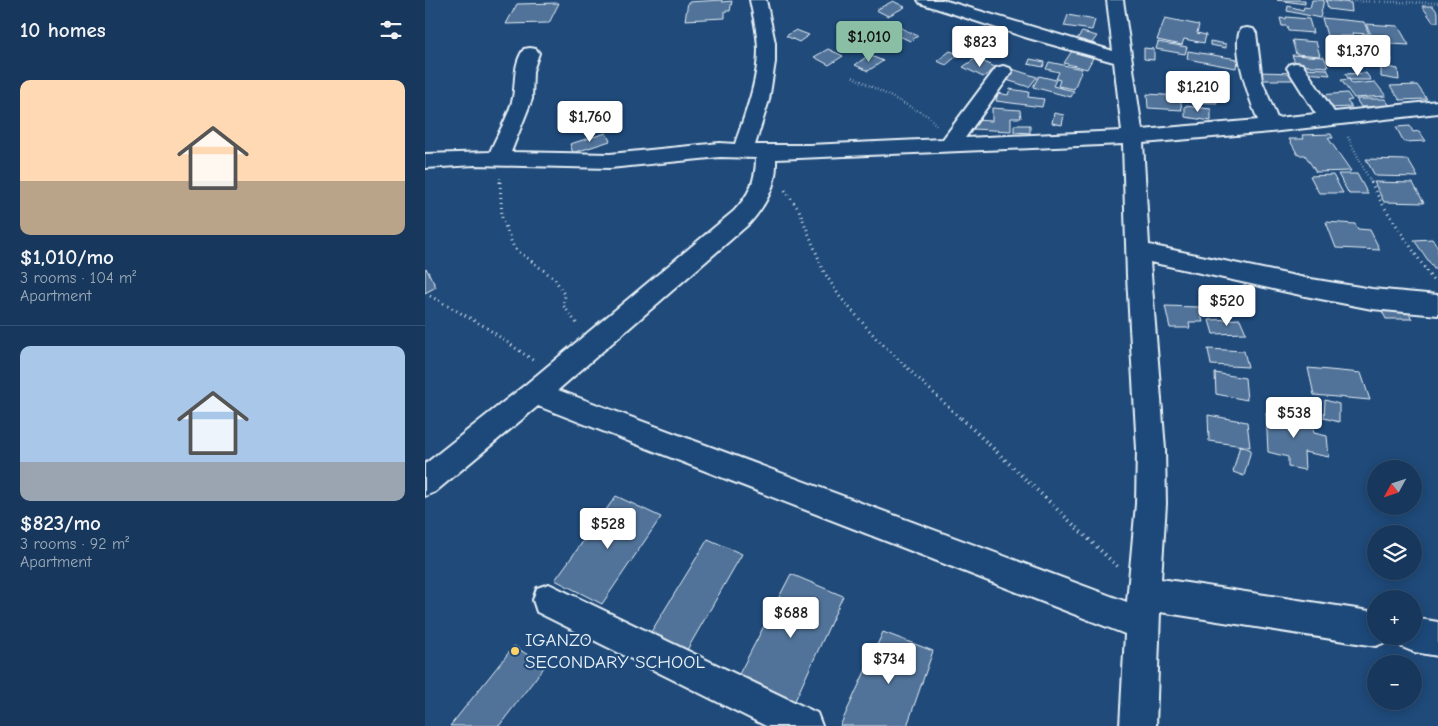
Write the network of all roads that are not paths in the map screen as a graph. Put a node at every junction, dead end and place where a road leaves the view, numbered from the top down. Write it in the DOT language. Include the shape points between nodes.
graph roads {
  1 [pos="758,0"];
  2 [pos="926,0"];
  3 [pos="1115,0"];
  4 [pos="1247,33"];
  5 [pos="530,53"];
  6 [pos="1123,59"];
  7 [pos="1296,68"];
  8 [pos="1003,72"];
  9 [pos="1438,107"];
  10 [pos="1334,119"];
  11 [pos="1271,126"];
  12 [pos="1133,137"];
  13 [pos="952,141"];
  14 [pos="758,156"];
  15 [pos="498,158"];
  16 [pos="425,161"];
  17 [pos="1138,251"];
  18 [pos="1438,305"];
  19 [pos="544,385"];
  20 [pos="425,482"];
  21 [pos="1144,593"];
  22 [pos="549,600"];
  23 [pos="1144,625"];
  24 [pos="1367,628"];
  25 [pos="1422,636"];
  26 [pos="1438,639"];
  27 [pos="804,726"];
  28 [pos="1138,726"];
  1 -- 14 [label="street" via="767,49 760,97"];
  2 -- 6 [label="street"];
  3 -- 6 [label="street"];
  4 -- 11 [label="street" via="1248,64"];
  5 -- 15 [label="street" via="524,71 522,99"];
  6 -- 12 [label="street"];
  7 -- 10 [label="street"];
  8 -- 13 [label="street"];
  9 -- 10 [label="street"];
  10 -- 11 [label="street"];
  11 -- 12 [label="street"];
  12 -- 13 [label="street"];
  12 -- 17 [label="street"];
  13 -- 14 [label="street"];
  14 -- 15 [label="street" via="702,150 610,161"];
  14 -- 19 [label="street" via="764,185 747,212"];
  15 -- 16 [label="street"];
  17 -- 18 [label="street" via="1305,287"];
  17 -- 21 [label="street" via="1151,449 1151,504"];
  19 -- 20 [label="street"];
  19 -- 23 [label="street"];
  21 -- 23 [label="street"];
  21 -- 24 [label="street"];
  22 -- 27 [label="street"];
  23 -- 28 [label="street"];
  25 -- 26 [label="street"];
}
